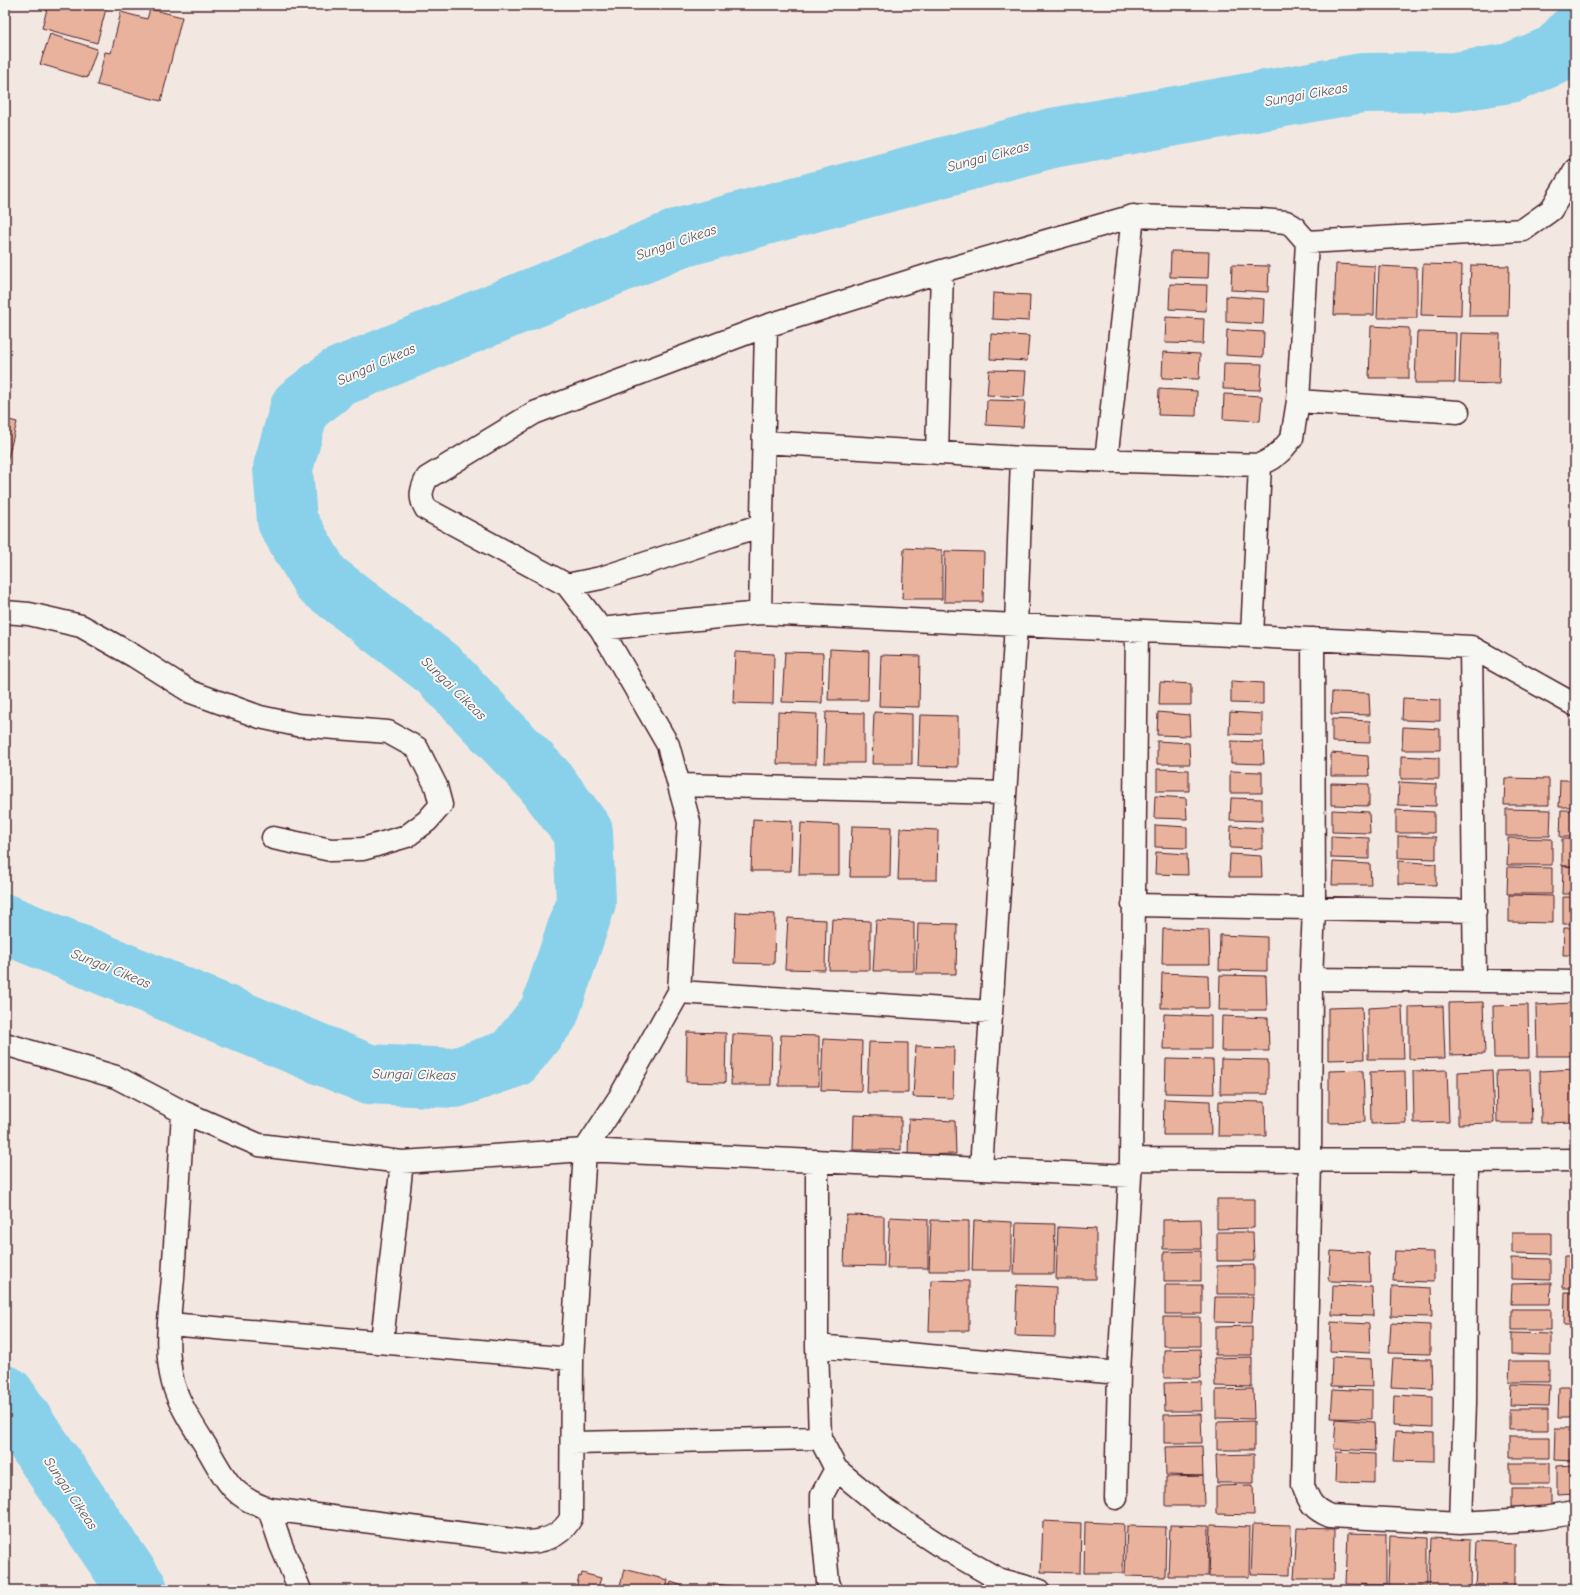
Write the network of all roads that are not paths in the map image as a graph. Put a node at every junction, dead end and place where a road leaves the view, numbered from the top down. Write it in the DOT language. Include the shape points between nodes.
graph roads {
  1 [pos="1575,170"];
  2 [pos="1133,216"];
  3 [pos="1307,242"];
  4 [pos="942,271"];
  5 [pos="766,326"];
  6 [pos="1298,401"];
  7 [pos="1458,412"];
  8 [pos="764,442"];
  9 [pos="937,453"];
  10 [pos="1022,458"];
  11 [pos="1106,461"];
  12 [pos="1260,465"];
  13 [pos="762,525"];
  14 [pos="567,585"];
  15 [pos="5,612"];
  16 [pos="760,613"];
  17 [pos="1016,626"];
  18 [pos="601,629"];
  19 [pos="1137,631"];
  20 [pos="1252,636"];
  21 [pos="1313,639"];
  22 [pos="1471,647"];
  23 [pos="1575,705"];
  24 [pos="679,785"];
  25 [pos="1005,793"];
  26 [pos="273,838"];
  27 [pos="1133,905"];
  28 [pos="1314,909"];
  29 [pos="1475,911"];
  30 [pos="1311,979"];
  31 [pos="1475,981"];
  32 [pos="1575,982"];
  33 [pos="678,992"];
  34 [pos="991,1012"];
  35 [pos="5,1044"];
  36 [pos="183,1112"];
  37 [pos="585,1150"];
  38 [pos="1575,1160"];
  39 [pos="817,1161"];
  40 [pos="1310,1161"];
  41 [pos="1467,1161"];
  42 [pos="402,1162"];
  43 [pos="1130,1167"];
  44 [pos="981,1169"];
  45 [pos="170,1324"];
  46 [pos="382,1341"];
  47 [pos="816,1346"];
  48 [pos="572,1359"];
  49 [pos="1119,1373"];
  50 [pos="820,1438"];
  51 [pos="572,1443"];
  52 [pos="836,1469"];
  53 [pos="1116,1498"];
  54 [pos="269,1509"];
  55 [pos="1575,1513"];
  56 [pos="1460,1523"];
  57 [pos="300,1590"];
  58 [pos="831,1590"];
  59 [pos="1038,1590"];
  1 -- 3 [label="street" via="1551,210 1523,230"];
  2 -- 3 [label="street" via="1286,222"];
  2 -- 4 [label="street"];
  2 -- 11 [label="street"];
  3 -- 6 [label="street"];
  4 -- 5 [label="street"];
  4 -- 9 [label="street"];
  5 -- 8 [label="street"];
  5 -- 14 [label="street" via="534,413 427,478 420,496 426,509"];
  6 -- 7 [label="street"];
  6 -- 12 [label="street" via="1292,438 1273,458"];
  8 -- 9 [label="street"];
  8 -- 13 [label="street"];
  9 -- 10 [label="street"];
  10 -- 11 [label="street"];
  10 -- 17 [label="street"];
  11 -- 12 [label="street"];
  12 -- 20 [label="street"];
  13 -- 14 [label="street" via="601,578"];
  13 -- 16 [label="street"];
  14 -- 18 [label="street"];
  15 -- 26 [label="street" via="29,614 81,626 191,692 260,717 297,725 388,732 417,748 436,786 441,805 427,821 407,836 363,849 331,850"];
  16 -- 17 [label="street"];
  16 -- 18 [label="street"];
  17 -- 19 [label="street"];
  17 -- 25 [label="street"];
  18 -- 24 [label="street" via="668,745"];
  19 -- 20 [label="street"];
  19 -- 27 [label="street"];
  20 -- 21 [label="street"];
  21 -- 22 [label="street"];
  21 -- 28 [label="street"];
  22 -- 23 [label="street"];
  22 -- 29 [label="street"];
  24 -- 25 [label="street"];
  24 -- 33 [label="street" via="689,822"];
  25 -- 34 [label="street"];
  27 -- 28 [label="street"];
  27 -- 43 [label="street"];
  28 -- 29 [label="street"];
  28 -- 30 [label="street"];
  29 -- 31 [label="street"];
  30 -- 31 [label="street"];
  30 -- 40 [label="street"];
  31 -- 32 [label="street"];
  33 -- 34 [label="street"];
  33 -- 37 [label="street" via="621,1095"];
  34 -- 44 [label="street"];
  35 -- 36 [label="street" via="116,1077"];
  36 -- 42 [label="street" via="259,1146"];
  36 -- 45 [label="street"];
  37 -- 39 [label="street"];
  37 -- 42 [label="street"];
  37 -- 48 [label="street"];
  38 -- 41 [label="street"];
  39 -- 44 [label="street"];
  39 -- 47 [label="street"];
  40 -- 41 [label="street"];
  40 -- 43 [label="street"];
  40 -- 56 [label="street" via="1303,1485 1306,1494 1310,1503 1330,1516"];
  41 -- 56 [label="street"];
  42 -- 46 [label="street"];
  43 -- 44 [label="street"];
  43 -- 49 [label="street"];
  45 -- 46 [label="street"];
  45 -- 54 [label="street" via="169,1361 178,1397 224,1477 239,1495 253,1505"];
  46 -- 48 [label="street"];
  47 -- 49 [label="street"];
  47 -- 50 [label="street"];
  48 -- 51 [label="street"];
  49 -- 53 [label="street"];
  50 -- 51 [label="street"];
  50 -- 52 [label="street"];
  51 -- 54 [label="street" via="571,1518 565,1528 544,1541 529,1542"];
  52 -- 58 [label="street" via="822,1495 822,1520"];
  52 -- 59 [label="street" via="886,1510 939,1545 998,1579"];
  54 -- 57 [label="street"];
  55 -- 56 [label="street" via="1542,1518"];
}
